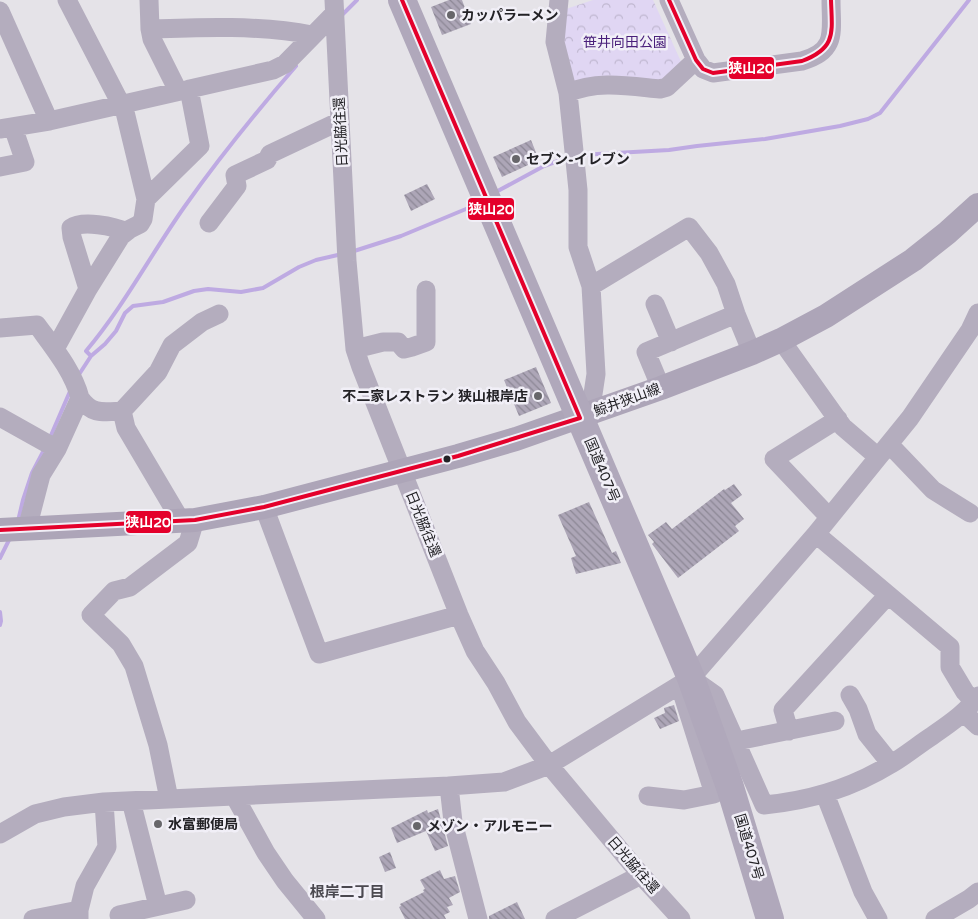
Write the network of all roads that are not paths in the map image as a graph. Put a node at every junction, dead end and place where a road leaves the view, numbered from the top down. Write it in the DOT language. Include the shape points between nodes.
graph roads {
  1 [pos="68,0"];
  2 [pos="149,0"];
  3 [pos="402,0"];
  4 [pos="559,0"];
  5 [pos="669,0"];
  6 [pos="832,0"];
  7 [pos="335,9"];
  8 [pos="0,10"];
  9 [pos="150,29"];
  10 [pos="312,35"];
  11 [pos="696,60"];
  12 [pos="184,90"];
  13 [pos="568,93"];
  14 [pos="122,104"];
  15 [pos="49,121"];
  16 [pos="340,121"];
  17 [pos="6,128"];
  18 [pos="0,168"];
  19 [pos="146,199"];
  20 [pos="978,205"];
  21 [pos="209,222"];
  22 [pos="126,232"];
  23 [pos="591,286"];
  24 [pos="88,289"];
  25 [pos="426,290"];
  26 [pos="655,304"];
  27 [pos="978,313"];
  28 [pos="218,314"];
  29 [pos="736,314"];
  30 [pos="0,328"];
  31 [pos="781,340"];
  32 [pos="671,342"];
  33 [pos="55,349"];
  34 [pos="355,349"];
  35 [pos="752,353"];
  36 [pos="76,387"];
  37 [pos="661,388"];
  38 [pos="122,411"];
  39 [pos="585,416"];
  40 [pos="0,417"];
  41 [pos="838,419"];
  42 [pos="50,445"];
  43 [pos="883,451"];
  44 [pos="401,470"];
  45 [pos="264,507"];
  46 [pos="970,513"];
  47 [pos="829,517"];
  48 [pos="188,520"];
  49 [pos="15,529"];
  50 [pos="816,534"];
  51 [pos="888,595"];
  52 [pos="459,615"];
  53 [pos="685,682"];
  54 [pos="850,695"];
  55 [pos="972,704"];
  56 [pos="834,720"];
  57 [pos="978,726"];
  58 [pos="789,731"];
  59 [pos="737,741"];
  60 [pos="891,764"];
  61 [pos="549,766"];
  62 [pos="449,786"];
  63 [pos="825,794"];
  64 [pos="648,796"];
  65 [pos="235,797"];
  66 [pos="169,799"];
  67 [pos="131,801"];
  68 [pos="104,802"];
  69 [pos="0,834"];
  70 [pos="641,875"];
  71 [pos="978,892"];
  72 [pos="186,900"];
  73 [pos="158,906"];
  74 [pos="79,914"];
  75 [pos="938,914"];
  76 [pos="118,915"];
  77 [pos="33,919"];
  78 [pos="316,919"];
  79 [pos="478,919"];
  80 [pos="555,919"];
  81 [pos="681,919"];
  82 [pos="770,919"];
  83 [pos="878,919"];
  1 -- 14 [label="street"];
  2 -- 9 [label="street"];
  3 -- 39 [label="highway, 国道407号"];
  4 -- 13 [label="street" via="555,42"];
  5 -- 11 [label="street"];
  6 -- 11 [label="street" via="828,44 815,57 722,73 703,69"];
  7 -- 10 [label="street"];
  7 -- 16 [label="street, 日光脇往還"];
  8 -- 15 [label="street"];
  9 -- 10 [label="street" via="201,27"];
  9 -- 12 [label="street" via="152,39"];
  10 -- 12 [label="street" via="285,64 273,70"];
  11 -- 13 [label="street" via="667,87 660,89 607,85 586,86"];
  12 -- 14 [label="street"];
  12 -- 19 [label="street" via="200,146"];
  13 -- 23 [label="street" via="578,190 578,247"];
  14 -- 15 [label="street"];
  14 -- 19 [label="street"];
  15 -- 17 [label="street"];
  16 -- 21 [label="street" via="270,154 267,160 235,175 236,186"];
  16 -- 34 [label="street, 日光脇往還"];
  17 -- 18 [label="street" via="25,162"];
  19 -- 22 [label="street" via="140,224"];
  20 -- 31 [label="main road, 鯨井狭山線" via="905,265 826,316"];
  22 -- 24 [label="street"];
  22 -- 24 [label="street" via="116,227 81,224 71,228"];
  23 -- 29 [label="street" via="689,228 709,252 726,284"];
  23 -- 39 [label="street" via="596,374"];
  24 -- 33 [label="street"];
  25 -- 34 [label="street" via="426,342 404,349 398,342"];
  26 -- 32 [label="street"];
  27 -- 43 [label="street" via="970,330 910,418"];
  28 -- 38 [label="street" via="172,345 158,372"];
  29 -- 32 [label="street"];
  29 -- 35 [label="street"];
  30 -- 33 [label="street" via="37,325"];
  31 -- 35 [label="main road, 鯨井狭山線"];
  31 -- 41 [label="street"];
  32 -- 37 [label="street" via="646,352"];
  33 -- 36 [label="street"];
  34 -- 44 [label="street, 日光脇往還"];
  35 -- 37 [label="main road, 鯨井狭山線"];
  36 -- 38 [label="street" via="87,407 99,412"];
  36 -- 42 [label="street"];
  37 -- 39 [label="main road, 鯨井狭山線"];
  38 -- 48 [label="street" via="126,428"];
  39 -- 44 [label="main road, 鯨井狭山線" via="516,439"];
  39 -- 53 [label="highway, 国道407号"];
  40 -- 42 [label="street"];
  41 -- 43 [label="street"];
  41 -- 47 [label="street" via="774,459"];
  42 -- 49 [label="street"];
  43 -- 46 [label="street" via="933,490"];
  43 -- 47 [label="street"];
  44 -- 45 [label="main road, 鯨井狭山線"];
  44 -- 52 [label="street, 日光脇往還"];
  45 -- 48 [label="main road, 鯨井狭山線"];
  45 -- 52 [label="street" via="319,654"];
  47 -- 50 [label="street"];
  48 -- 49 [label="main road, 鯨井狭山線"];
  48 -- 66 [label="street" via="188,543 130,587 114,591 91,615 121,644 134,666 158,745"];
  50 -- 51 [label="street"];
  50 -- 53 [label="street"];
  51 -- 55 [label="street" via="950,647 950,667"];
  51 -- 58 [label="street" via="783,710"];
  52 -- 61 [label="street, 日光脇往還" via="474,651 517,722"];
  53 -- 59 [label="street" via="715,695"];
  53 -- 61 [label="street"];
  53 -- 64 [label="street" via="714,794 684,800"];
  53 -- 82 [label="highway, 国道407号" via="730,787"];
  54 -- 60 [label="street" via="867,734"];
  55 -- 57 [label="street"];
  55 -- 60 [label="street"];
  56 -- 58 [label="street"];
  58 -- 59 [label="street"];
  59 -- 63 [label="street" via="764,805"];
  60 -- 63 [label="street"];
  61 -- 62 [label="street" via="504,782"];
  61 -- 70 [label="street, 日光脇往還"];
  62 -- 65 [label="street"];
  62 -- 79 [label="street" via="453,822"];
  63 -- 83 [label="street"];
  65 -- 66 [label="street"];
  65 -- 78 [label="street" via="266,853"];
  66 -- 67 [label="street"];
  67 -- 68 [label="street"];
  67 -- 73 [label="street"];
  68 -- 69 [label="street" via="35,814"];
  68 -- 74 [label="street" via="107,847 85,886"];
  70 -- 80 [label="street"];
  70 -- 81 [label="street, 日光脇往還"];
  71 -- 75 [label="street" via="969,900"];
  72 -- 73 [label="street"];
  73 -- 76 [label="street"];
  74 -- 77 [label="street"];
}
